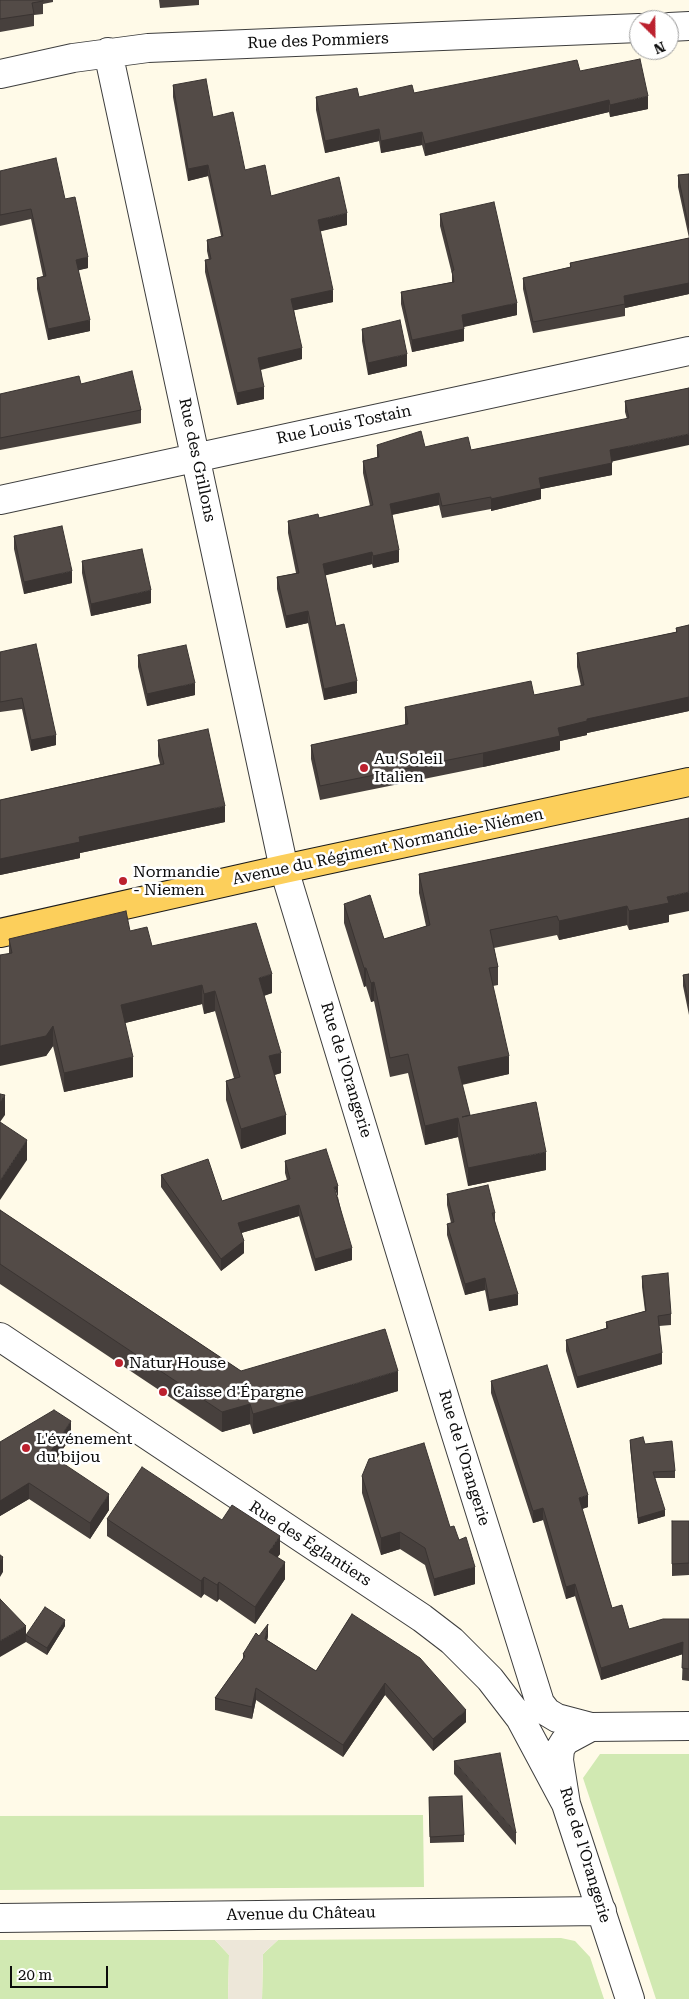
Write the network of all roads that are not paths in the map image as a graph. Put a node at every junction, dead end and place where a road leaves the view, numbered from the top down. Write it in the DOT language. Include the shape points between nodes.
graph roads {
  1 [pos="629,28"];
  2 [pos="108,52"];
  3 [pos="0,74"];
  4 [pos="689,351"];
  5 [pos="196,457"];
  6 [pos="0,500"];
  7 [pos="689,782"];
  8 [pos="284,869"];
  9 [pos="0,932"];
  10 [pos="0,1337"];
  11 [pos="526,1656"];
  12 [pos="490,1679"];
  13 [pos="689,1726"];
  14 [pos="591,1727"];
  15 [pos="566,1804"];
  16 [pos="602,1912"];
  17 [pos="0,1918"];
  18 [pos="630,1999"];
  1 -- 2 [label="street, Rue des Pommiers"];
  2 -- 3 [label="street, Rue des Pommiers"];
  2 -- 5 [label="street, Rue des Grillons"];
  4 -- 5 [label="street, Rue Louis Tostain"];
  5 -- 6 [label="street, Rue Louis Tostain"];
  5 -- 8 [label="street, Rue des Grillons"];
  7 -- 8 [label="main road, Avenue du Régiment Normandie-Niémen"];
  8 -- 9 [label="main road, Avenue du Régiment Normandie-Niémen"];
  8 -- 11 [label="street, Rue de l'Orangerie"];
  10 -- 12 [label="street, Rue des Églantiers" via="422,1618 452,1641"];
  11 -- 12 [label="street"];
  11 -- 14 [label="street, Rue de l'Orangerie" via="540,1704 547,1712"];
  12 -- 15 [label="street, Rue des Églantiers" via="520,1718"];
  13 -- 14 [label="street"];
  14 -- 15 [label="street, Rue de l'Orangerie" via="565,1741 560,1749 558,1760"];
  15 -- 16 [label="street, Rue de l'Orangerie"];
  16 -- 17 [label="street, Avenue du Château"];
  16 -- 18 [label="street, Rue de l'Orangerie"];
}
